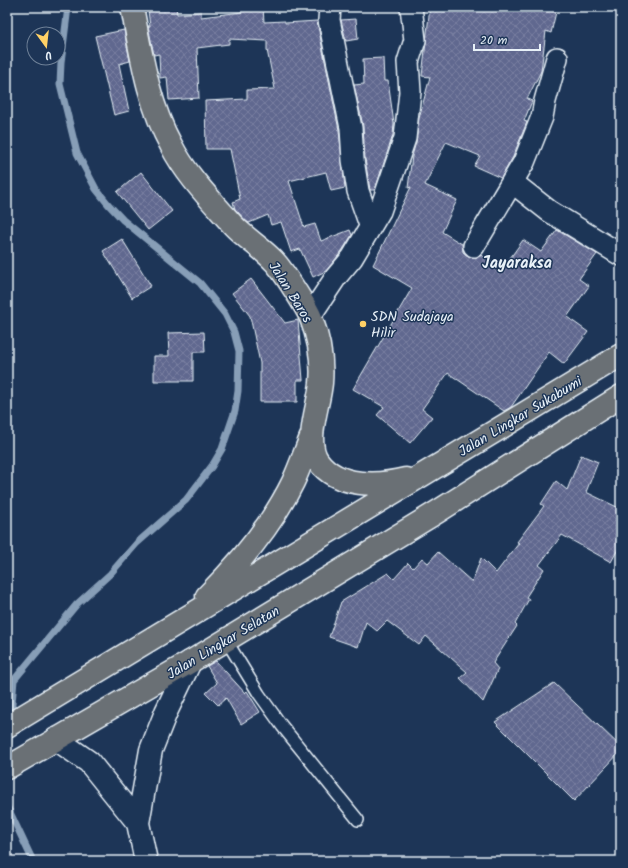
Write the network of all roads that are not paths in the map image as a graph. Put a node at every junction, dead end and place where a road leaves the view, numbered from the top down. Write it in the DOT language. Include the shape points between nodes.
graph roads {
  1 [pos="132,7"];
  2 [pos="330,7"];
  3 [pos="410,7"];
  4 [pos="557,58"];
  5 [pos="512,182"];
  6 [pos="370,225"];
  7 [pos="474,246"];
  8 [pos="621,255"];
  9 [pos="310,316"];
  10 [pos="621,355"];
  11 [pos="621,396"];
  12 [pos="311,437"];
  13 [pos="419,476"];
  14 [pos="182,620"];
  15 [pos="226,640"];
  16 [pos="190,662"];
  17 [pos="7,726"];
  18 [pos="56,739"];
  19 [pos="7,768"];
  20 [pos="358,820"];
  21 [pos="138,823"];
  22 [pos="146,861"];
  1 -- 9 [label="main road, Jalan Baros" via="153,100 171,146 207,196 240,233 275,261"];
  2 -- 6 [label="street" via="329,20 351,128 358,191"];
  3 -- 6 [label="street" via="415,40 408,62 410,92 405,138 380,211"];
  4 -- 5 [label="street" via="542,117 524,162"];
  5 -- 7 [label="street"];
  5 -- 8 [label="street" via="549,211"];
  6 -- 9 [label="street" via="352,258"];
  9 -- 12 [label="main road, Jalan Baros" via="320,349 321,365 321,384"];
  10 -- 13 [label="main road, Jalan Lingkar Sukabumi"];
  11 -- 15 [label="main road, Jalan Lingkar Selatan"];
  12 -- 13 [label="main road, Jalan Baros" via="318,461 342,478 365,484 393,482"];
  12 -- 14 [label="main road" via="292,482 274,515 247,554"];
  13 -- 14 [label="main road"];
  14 -- 17 [label="main road"];
  15 -- 16 [label="main road, Jalan Lingkar Selatan"];
  15 -- 20 [label="lane" via="282,726"];
  16 -- 18 [label="main road, Jalan Lingkar Selatan"];
  16 -- 21 [label="main road" via="151,750"];
  18 -- 19 [label="main road, Jalan Lingkar Selatan"];
  18 -- 21 [label="main road" via="89,762"];
  21 -- 22 [label="main road"];
}
